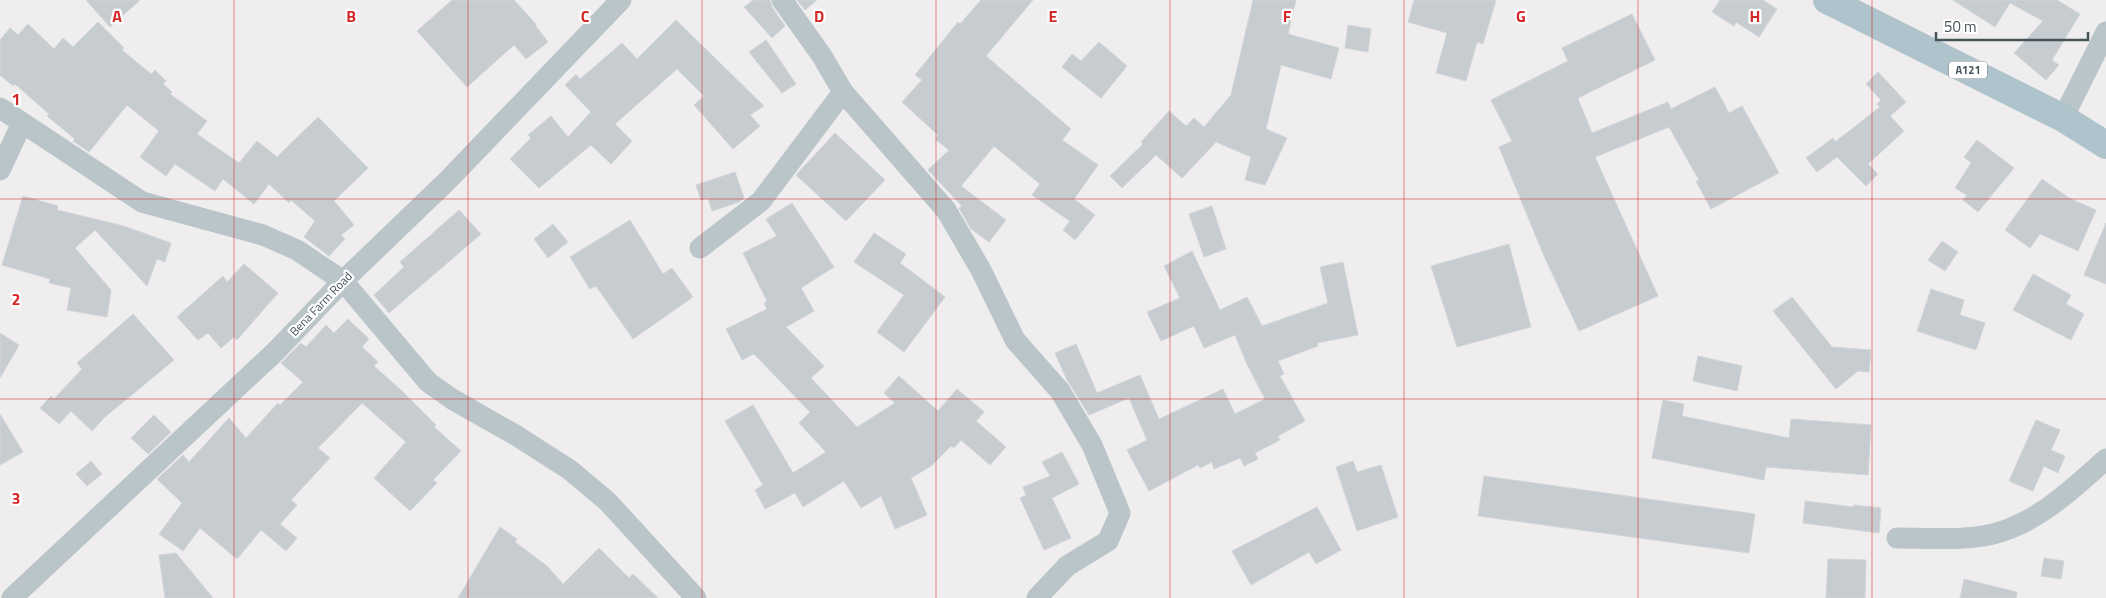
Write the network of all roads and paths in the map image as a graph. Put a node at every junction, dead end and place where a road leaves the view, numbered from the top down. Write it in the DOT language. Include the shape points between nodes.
graph roads {
  1 [pos="621,0"];
  2 [pos="782,0"];
  3 [pos="1827,0"];
  4 [pos="2106,32"];
  5 [pos="843,92"];
  6 [pos="0,108"];
  7 [pos="2062,118"];
  8 [pos="22,123"];
  9 [pos="2106,145"];
  10 [pos="0,170"];
  11 [pos="700,248"];
  12 [pos="343,281"];
  13 [pos="2106,459"];
  14 [pos="1898,538"];
  15 [pos="1040,597"];
  16 [pos="12,598"];
  17 [pos="696,598"];
  1 -- 12 [label="street, Bena Farm Road" via="448,180"];
  2 -- 5 [label="street"];
  3 -- 7 [label="main road, A121"];
  4 -- 7 [label="street"];
  5 -- 11 [label="street" via="761,200"];
  5 -- 15 [label="street" via="946,210 981,270 1015,340 1060,391 1092,445 1120,514 1108,541 1067,566"];
  6 -- 8 [label="street"];
  7 -- 9 [label="main road, A121"];
  8 -- 10 [label="street"];
  8 -- 12 [label="street" via="142,202 263,235 297,250"];
  12 -- 16 [label="street, Bena Farm Road" via="276,352"];
  12 -- 17 [label="street" via="428,382 577,476 607,501"];
  13 -- 14 [label="street" via="2043,511 2018,526 1992,534"];
}
